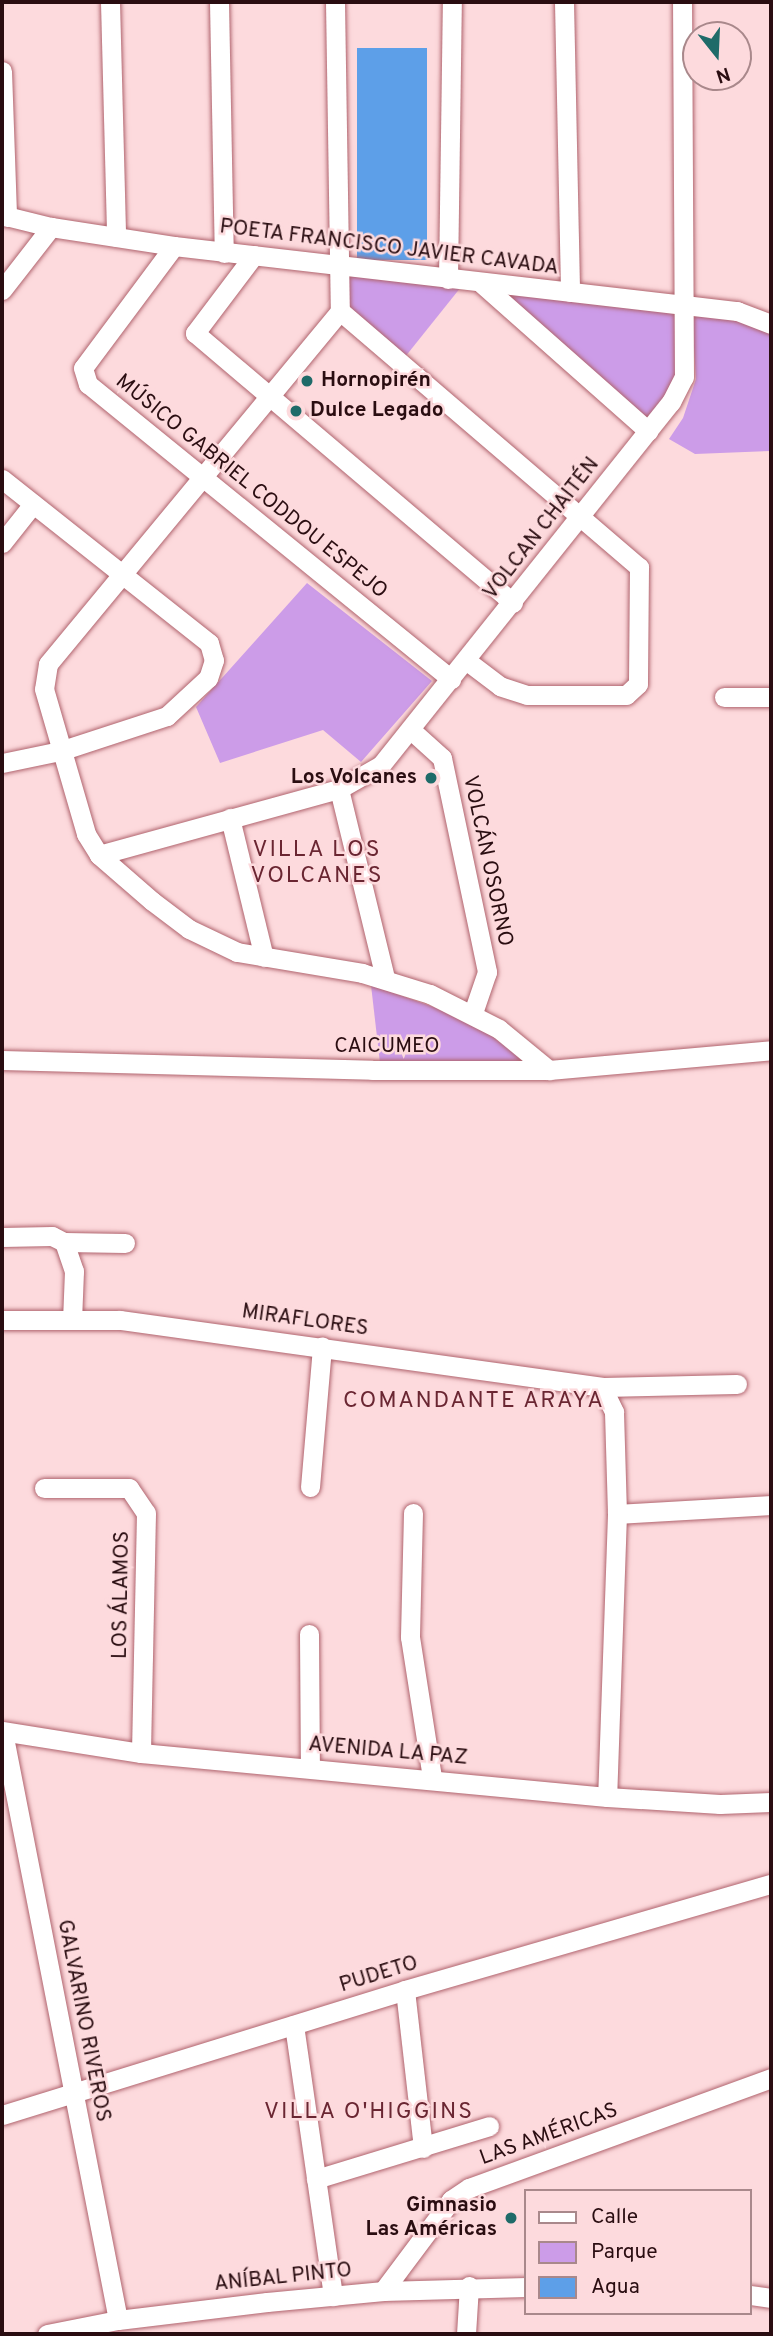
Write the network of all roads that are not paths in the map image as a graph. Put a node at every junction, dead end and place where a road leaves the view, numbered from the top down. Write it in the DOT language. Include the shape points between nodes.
graph roads {
  1 [pos="110,2"];
  2 [pos="219,2"];
  3 [pos="335,2"];
  4 [pos="452,2"];
  5 [pos="564,2"];
  6 [pos="682,2"];
  7 [pos="2,71"];
  8 [pos="4,216"];
  9 [pos="51,228"];
  10 [pos="116,237"];
  11 [pos="174,246"];
  12 [pos="224,253"];
  13 [pos="254,255"];
  14 [pos="336,265"];
  15 [pos="448,279"];
  16 [pos="482,284"];
  17 [pos="2,290"];
  18 [pos="570,292"];
  19 [pos="683,307"];
  20 [pos="340,311"];
  21 [pos="771,324"];
  22 [pos="270,396"];
  23 [pos="649,431"];
  24 [pos="203,477"];
  25 [pos="2,479"];
  26 [pos="33,504"];
  27 [pos="580,519"];
  28 [pos="2,543"];
  29 [pos="123,573"];
  30 [pos="513,603"];
  31 [pos="467,661"];
  32 [pos="452,679"];
  33 [pos="771,697"];
  34 [pos="724,698"];
  35 [pos="411,730"];
  36 [pos="60,751"];
  37 [pos="2,763"];
  38 [pos="339,789"];
  39 [pos="230,818"];
  40 [pos="100,855"];
  41 [pos="264,957"];
  42 [pos="385,978"];
  43 [pos="473,1013"];
  44 [pos="771,1050"];
  45 [pos="2,1060"];
  46 [pos="549,1070"];
  47 [pos="2,1237"];
  48 [pos="64,1242"];
  49 [pos="125,1243"];
  50 [pos="2,1320"];
  51 [pos="72,1320"];
  52 [pos="322,1346"];
  53 [pos="737,1384"];
  54 [pos="601,1387"];
  55 [pos="310,1487"];
  56 [pos="44,1488"];
  57 [pos="771,1505"];
  58 [pos="413,1513"];
  59 [pos="617,1514"];
  60 [pos="309,1634"];
  61 [pos="2,1732"];
  62 [pos="141,1752"];
  63 [pos="310,1767"];
  64 [pos="432,1778"];
  65 [pos="607,1797"];
  66 [pos="771,1802"];
  67 [pos="771,1884"];
  68 [pos="405,1990"];
  69 [pos="294,2025"];
  70 [pos="771,2078"];
  71 [pos="75,2094"];
  72 [pos="2,2115"];
  73 [pos="488,2126"];
  74 [pos="423,2148"];
  75 [pos="316,2179"];
  76 [pos="469,2286"];
  77 [pos="524,2287"];
  78 [pos="383,2291"];
  79 [pos="752,2295"];
  80 [pos="334,2296"];
  81 [pos="771,2298"];
  82 [pos="118,2320"];
  83 [pos="47,2334"];
  84 [pos="466,2334"];
  1 -- 10 [label="street"];
  2 -- 12 [label="street"];
  3 -- 14 [label="street"];
  4 -- 15 [label="street"];
  5 -- 18 [label="street"];
  6 -- 19 [label="street, VOLCAN CHAITÉN"];
  7 -- 8 [label="street"];
  8 -- 9 [label="street, POETA FRANCISCO JAVIER CAVADA"];
  9 -- 10 [label="street, POETA FRANCISCO JAVIER CAVADA"];
  9 -- 17 [label="street"];
  10 -- 11 [label="street, POETA FRANCISCO JAVIER CAVADA"];
  11 -- 12 [label="street, POETA FRANCISCO JAVIER CAVADA"];
  11 -- 24 [label="street, MÚSICO GABRIEL CODDOU ESPEJO" via="83,368 88,384"];
  12 -- 13 [label="street, POETA FRANCISCO JAVIER CAVADA"];
  13 -- 14 [label="street, POETA FRANCISCO JAVIER CAVADA"];
  13 -- 22 [label="street" via="195,333"];
  14 -- 15 [label="street, POETA FRANCISCO JAVIER CAVADA"];
  14 -- 20 [label="street"];
  15 -- 16 [label="street, POETA FRANCISCO JAVIER CAVADA"];
  16 -- 18 [label="street, POETA FRANCISCO JAVIER CAVADA"];
  16 -- 23 [label="street"];
  18 -- 19 [label="street, POETA FRANCISCO JAVIER CAVADA"];
  19 -- 21 [label="street, POETA FRANCISCO JAVIER CAVADA" via="737,311"];
  19 -- 23 [label="street, VOLCAN CHAITÉN" via="684,377"];
  20 -- 22 [label="street"];
  20 -- 27 [label="street"];
  22 -- 24 [label="street"];
  22 -- 30 [label="street"];
  23 -- 27 [label="street, VOLCAN CHAITÉN"];
  24 -- 29 [label="street"];
  24 -- 32 [label="street, MÚSICO GABRIEL CODDOU ESPEJO"];
  25 -- 26 [label="street"];
  26 -- 28 [label="street"];
  26 -- 29 [label="street"];
  27 -- 30 [label="street, VOLCAN CHAITÉN"];
  27 -- 31 [label="street" via="639,567 639,684 626,695 527,695 500,686"];
  29 -- 36 [label="street" via="43,677"];
  29 -- 36 [label="street" via="209,643 214,660 208,678 167,716"];
  30 -- 31 [label="street, VOLCAN CHAITÉN"];
  31 -- 32 [label="street, VOLCAN CHAITÉN"];
  32 -- 35 [label="street, VOLCAN CHAITÉN"];
  33 -- 34 [label="street"];
  35 -- 38 [label="street, VOLCAN CHAITÉN" via="381,765"];
  35 -- 43 [label="street, VOLCÁN OSORNO" via="442,758 487,972"];
  36 -- 37 [label="street"];
  36 -- 40 [label="street" via="79,819"];
  38 -- 39 [label="street, VOLCAN CHAITÉN"];
  38 -- 42 [label="street"];
  39 -- 40 [label="street, VOLCAN CHAITÉN"];
  39 -- 41 [label="street"];
  40 -- 41 [label="street" via="189,929 237,952"];
  41 -- 42 [label="street"];
  42 -- 43 [label="street"];
  43 -- 46 [label="street"];
  44 -- 46 [label="street, CAICUMEO"];
  45 -- 46 [label="street, CAICUMEO"];
  47 -- 48 [label="street" via="52,1236"];
  48 -- 49 [label="street"];
  48 -- 51 [label="street" via="74,1270"];
  50 -- 51 [label="street, MIRAFLORES"];
  51 -- 52 [label="street, MIRAFLORES" via="120,1320"];
  52 -- 54 [label="street, MIRAFLORES"];
  52 -- 55 [label="street"];
  53 -- 54 [label="street, MIRAFLORES"];
  54 -- 59 [label="street" via="614,1412"];
  56 -- 62 [label="street, LOS ÁLAMOS" via="129,1488 146,1513"];
  57 -- 59 [label="street"];
  58 -- 64 [label="street" via="410,1637"];
  59 -- 65 [label="street"];
  60 -- 63 [label="street"];
  61 -- 62 [label="street, AVENIDA LA PAZ"];
  61 -- 71 [label="street, GALVARINO RIVEROS"];
  62 -- 63 [label="street, AVENIDA LA PAZ"];
  63 -- 64 [label="street, AVENIDA LA PAZ"];
  64 -- 65 [label="street, AVENIDA LA PAZ"];
  65 -- 66 [label="street, AVENIDA LA PAZ" via="720,1804"];
  67 -- 68 [label="street, PUDETO"];
  68 -- 69 [label="street, PUDETO"];
  68 -- 74 [label="street"];
  69 -- 71 [label="street, PUDETO"];
  69 -- 75 [label="street"];
  70 -- 78 [label="street, LAS AMÉRICAS" via="469,2189 451,2200"];
  71 -- 72 [label="street, PUDETO"];
  71 -- 82 [label="street, GALVARINO RIVEROS"];
  73 -- 74 [label="street"];
  74 -- 75 [label="street"];
  75 -- 80 [label="street"];
  76 -- 77 [label="street, ANÍBAL PINTO"];
  76 -- 78 [label="street, ANÍBAL PINTO"];
  76 -- 84 [label="street"];
  78 -- 80 [label="street, ANÍBAL PINTO"];
  79 -- 81 [label="street"];
  80 -- 82 [label="street, ANÍBAL PINTO"];
  82 -- 83 [label="street, ANÍBAL PINTO"];
}
